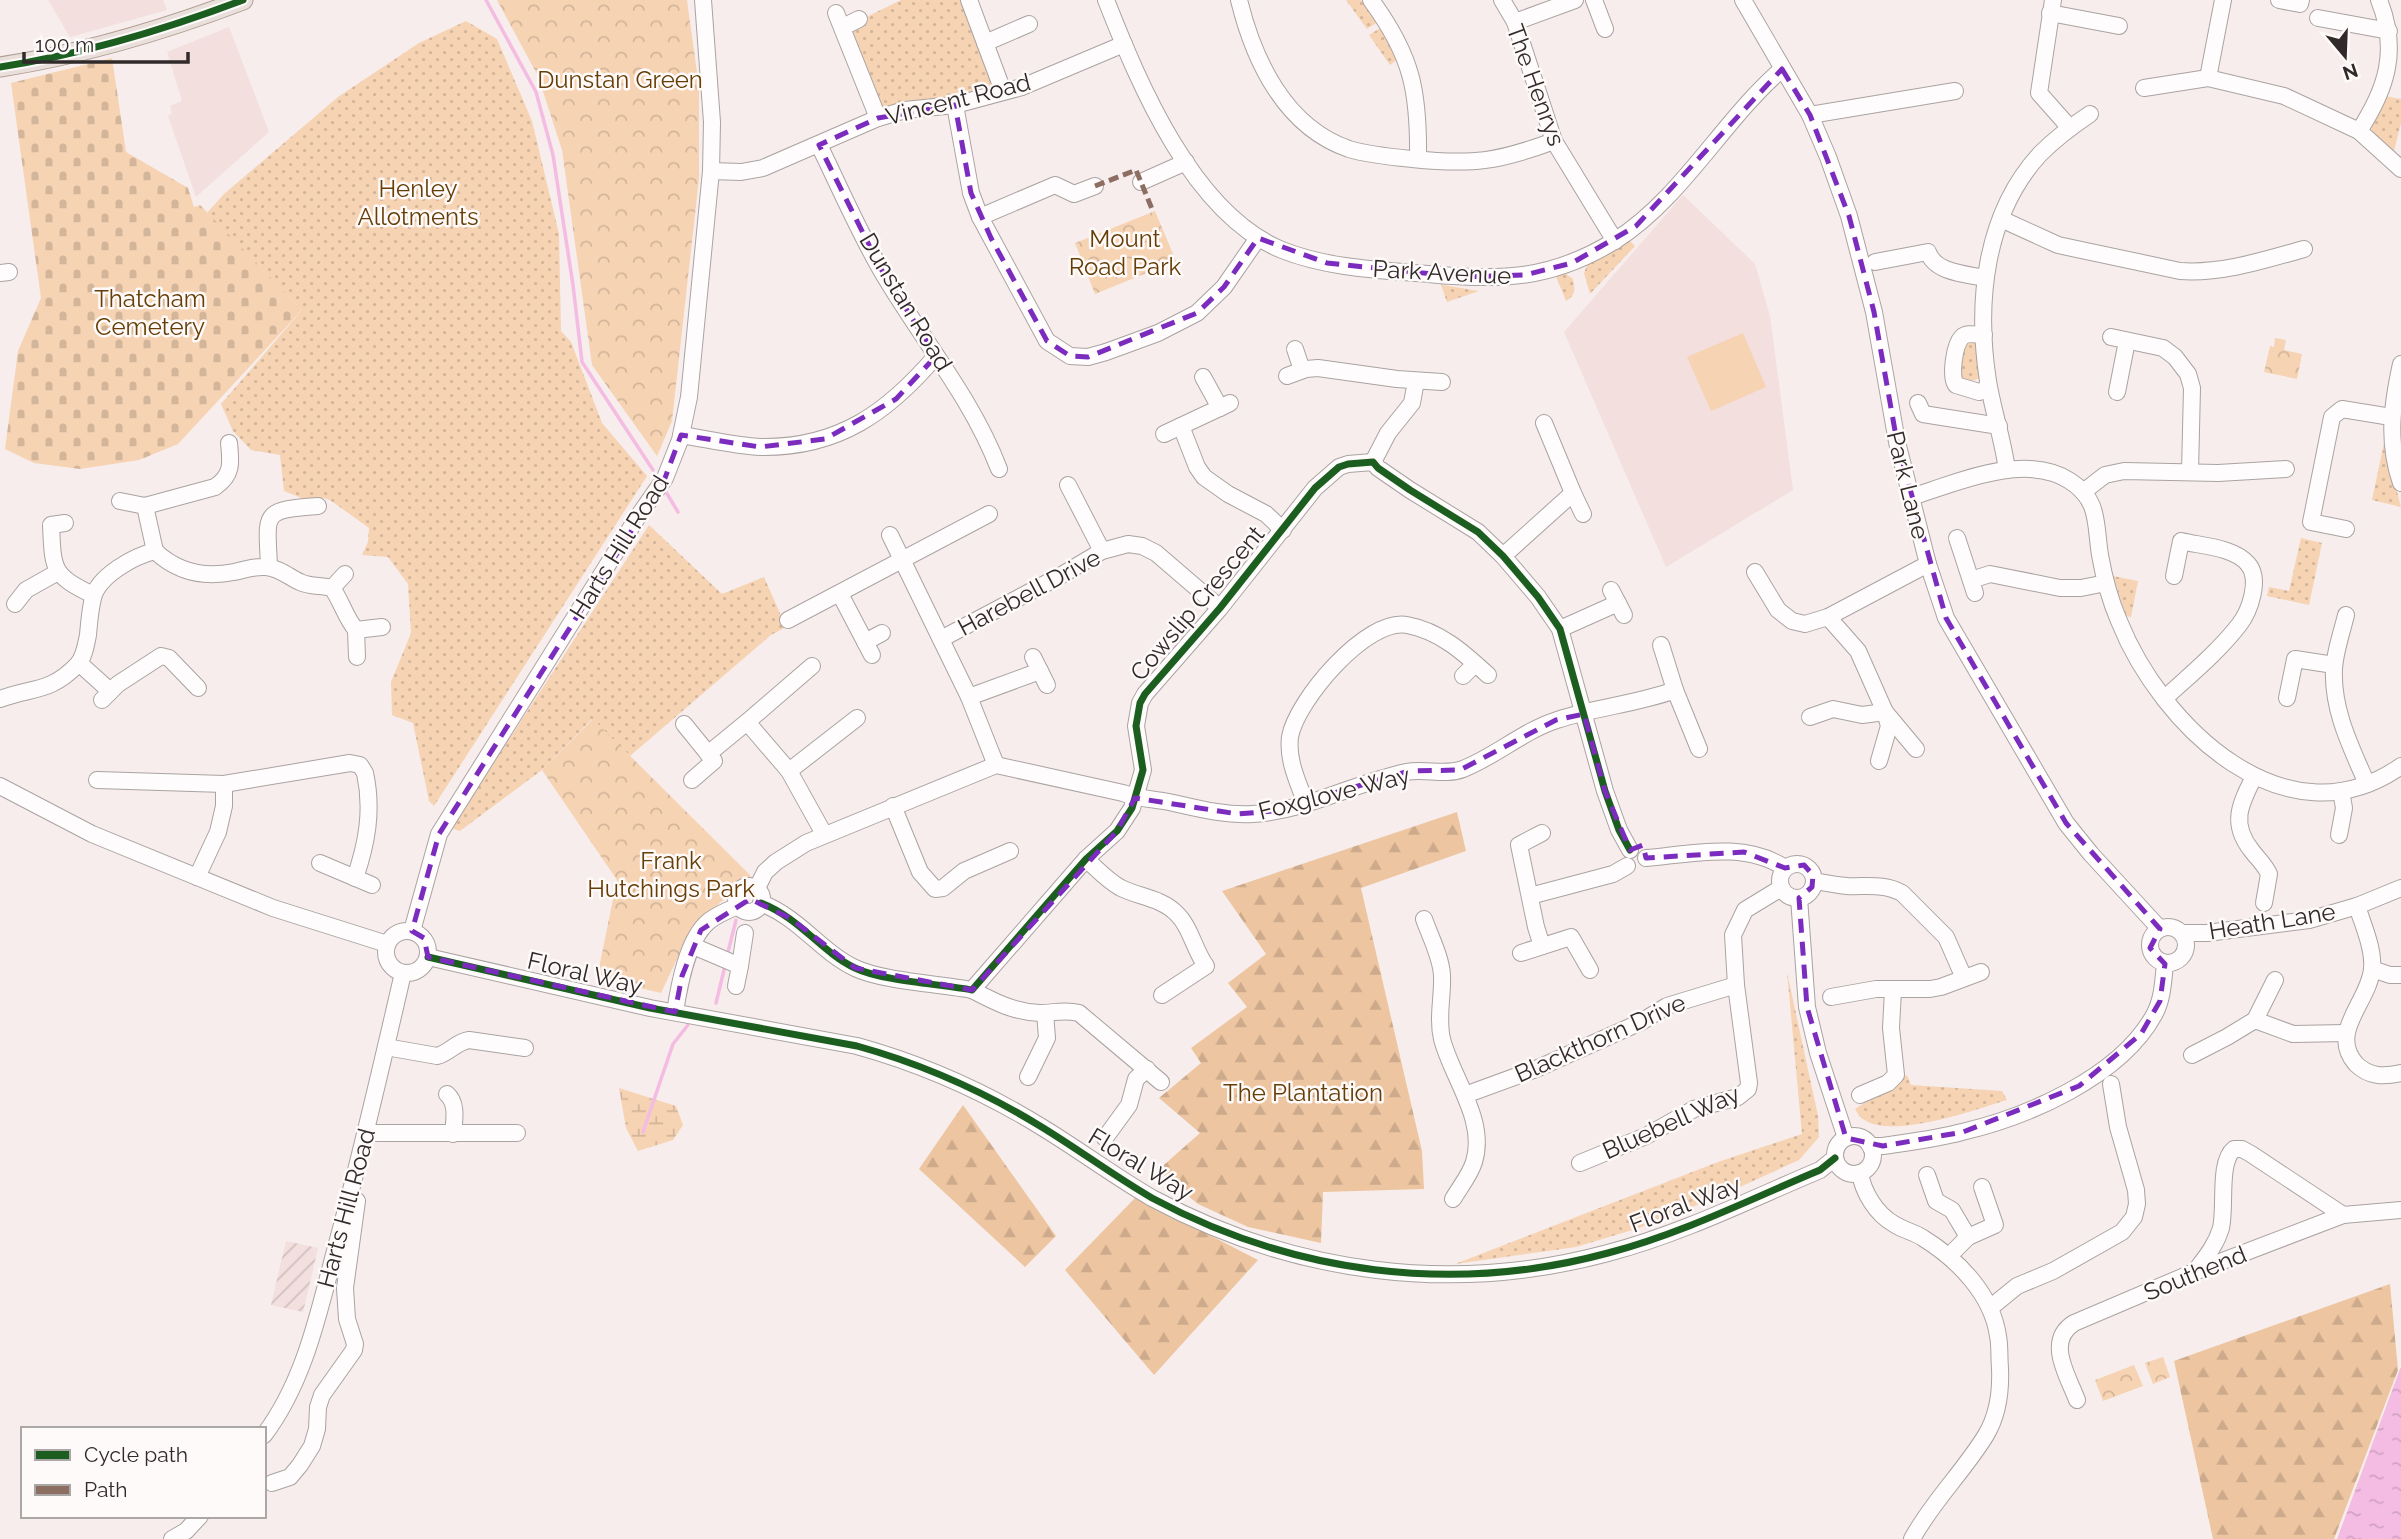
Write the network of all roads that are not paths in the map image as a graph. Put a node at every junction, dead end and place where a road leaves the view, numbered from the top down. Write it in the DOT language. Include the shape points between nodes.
graph roads {
  1 [pos="243,0"];
  2 [pos="704,0"];
  3 [pos="969,0"];
  4 [pos="1106,0"];
  5 [pos="1239,0"];
  6 [pos="1371,0"];
  7 [pos="1502,0"];
  8 [pos="1575,0"];
  9 [pos="1594,0"];
  10 [pos="1742,0"];
  11 [pos="2223,0"];
  12 [pos="2279,0"];
  13 [pos="2301,0"];
  14 [pos="2379,0"];
  15 [pos="2051,7"];
  16 [pos="2318,18"];
  17 [pos="859,19"];
  18 [pos="1514,22"];
  19 [pos="1029,24"];
  20 [pos="2119,26"];
  21 [pos="1605,29"];
  22 [pos="2393,40"];
  23 [pos="985,43"];
  24 [pos="1124,44"];
  25 [pos="0,67"];
  26 [pos="1782,69"];
  27 [pos="2208,78"];
  28 [pos="2144,88"];
  29 [pos="1003,91"];
  30 [pos="1955,91"];
  31 [pos="955,105"];
  32 [pos="2090,114"];
  33 [pos="1810,115"];
  34 [pos="878,118"];
  35 [pos="2070,128"];
  36 [pos="2359,131"];
  37 [pos="1554,141"];
  38 [pos="819,145"];
  39 [pos="1418,159"];
  40 [pos="1186,162"];
  41 [pos="2401,169"];
  42 [pos="711,171"];
  43 [pos="1141,182"];
  44 [pos="1095,186"];
  45 [pos="980,217"];
  46 [pos="2001,219"];
  47 [pos="1258,238"];
  48 [pos="1615,241"];
  49 [pos="2304,249"];
  50 [pos="1875,262"];
  51 [pos="1985,278"];
  52 [pos="1984,335"];
  53 [pos="1295,349"];
  54 [pos="936,356"];
  55 [pos="2401,364"];
  56 [pos="1203,377"];
  57 [pos="1416,381"];
  58 [pos="1442,382"];
  59 [pos="1989,382"];
  60 [pos="2117,392"];
  61 [pos="1918,403"];
  62 [pos="1544,423"];
  63 [pos="1181,426"];
  64 [pos="1999,426"];
  65 [pos="2395,427"];
  66 [pos="681,435"];
  67 [pos="1164,435"];
  68 [pos="235,452"];
  69 [pos="1373,462"];
  70 [pos="993,464"];
  71 [pos="2286,469"];
  72 [pos="2007,470"];
  73 [pos="2189,472"];
  74 [pos="2401,483"];
  75 [pos="1068,485"];
  76 [pos="2083,492"];
  77 [pos="1573,493"];
  78 [pos="1912,497"];
  79 [pos="120,501"];
  80 [pos="145,506"];
  81 [pos="318,506"];
  82 [pos="989,514"];
  83 [pos="1583,514"];
  84 [pos="53,525"];
  85 [pos="968,525"];
  86 [pos="2346,529"];
  87 [pos="1283,530"];
  88 [pos="890,535"];
  89 [pos="285,538"];
  90 [pos="1957,538"];
  91 [pos="268,539"];
  92 [pos="977,541"];
  93 [pos="155,551"];
  94 [pos="1102,551"];
  95 [pos="1503,556"];
  96 [pos="903,560"];
  97 [pos="1928,564"];
  98 [pos="269,567"];
  99 [pos="58,572"];
  100 [pos="1755,572"];
  101 [pos="345,573"];
  102 [pos="2174,576"];
  103 [pos="2106,583"];
  104 [pos="332,589"];
  105 [pos="840,594"];
  106 [pos="93,595"];
  107 [pos="1617,603"];
  108 [pos="15,604"];
  109 [pos="1220,608"];
  110 [pos="2346,615"];
  111 [pos="1828,617"];
  112 [pos="788,620"];
  113 [pos="382,627"];
  114 [pos="1560,629"];
  115 [pos="356,630"];
  116 [pos="882,633"];
  117 [pos="941,639"];
  118 [pos="1661,645"];
  119 [pos="357,657"];
  120 [pos="79,663"];
  121 [pos="2334,665"];
  122 [pos="812,666"];
  123 [pos="1040,671"];
  124 [pos="1463,676"];
  125 [pos="195,678"];
  126 [pos="1675,691"];
  127 [pos="969,697"];
  128 [pos="2165,698"];
  129 [pos="2287,698"];
  130 [pos="0,699"];
  131 [pos="1885,712"];
  132 [pos="1584,713"];
  133 [pos="857,718"];
  134 [pos="1810,718"];
  135 [pos="747,722"];
  136 [pos="684,724"];
  137 [pos="1699,749"];
  138 [pos="1916,749"];
  139 [pos="708,754"];
  140 [pos="1879,761"];
  141 [pos="996,765"];
  142 [pos="2401,765"];
  143 [pos="789,771"];
  144 [pos="2254,777"];
  145 [pos="692,780"];
  146 [pos="224,784"];
  147 [pos="2367,784"];
  148 [pos="104,785"];
  149 [pos="0,786"];
  150 [pos="2342,791"];
  151 [pos="1135,798"];
  152 [pos="1306,804"];
  153 [pos="893,806"];
  154 [pos="1542,833"];
  155 [pos="824,834"];
  156 [pos="2339,835"];
  157 [pos="1010,851"];
  158 [pos="1628,858"];
  159 [pos="1086,859"];
  160 [pos="320,863"];
  161 [pos="1785,868"];
  162 [pos="197,877"];
  163 [pos="355,877"];
  164 [pos="1814,881"];
  165 [pos="372,884"];
  166 [pos="1781,888"];
  167 [pos="2401,888"];
  168 [pos="759,896"];
  169 [pos="1530,896"];
  170 [pos="1799,898"];
  171 [pos="2264,903"];
  172 [pos="2357,906"];
  173 [pos="1424,919"];
  174 [pos="2160,929"];
  175 [pos="412,931"];
  176 [pos="745,933"];
  177 [pos="2182,933"];
  178 [pos="387,944"];
  179 [pos="693,946"];
  180 [pos="1542,946"];
  181 [pos="1521,953"];
  182 [pos="428,957"];
  183 [pos="732,963"];
  184 [pos="2165,964"];
  185 [pos="1206,966"];
  186 [pos="2372,968"];
  187 [pos="1590,970"];
  188 [pos="404,972"];
  189 [pos="1982,972"];
  190 [pos="2401,975"];
  191 [pos="1218,978"];
  192 [pos="1964,978"];
  193 [pos="2275,979"];
  194 [pos="1736,985"];
  195 [pos="736,986"];
  196 [pos="972,990"];
  197 [pos="1893,990"];
  198 [pos="1162,995"];
  199 [pos="1831,997"];
  200 [pos="675,1012"];
  201 [pos="1045,1013"];
  202 [pos="2255,1020"];
  203 [pos="2346,1033"];
  204 [pos="386,1047"];
  205 [pos="525,1048"];
  206 [pos="2192,1055"];
  207 [pos="1147,1069"];
  208 [pos="2401,1073"];
  209 [pos="1028,1077"];
  210 [pos="1161,1082"];
  211 [pos="2111,1084"];
  212 [pos="447,1094"];
  213 [pos="1465,1095"];
  214 [pos="1860,1095"];
  215 [pos="367,1133"];
  216 [pos="517,1133"];
  217 [pos="453,1134"];
  218 [pos="1105,1138"];
  219 [pos="1846,1138"];
  220 [pos="1870,1146"];
  221 [pos="1835,1158"];
  222 [pos="1580,1163"];
  223 [pos="1860,1172"];
  224 [pos="1927,1175"];
  225 [pos="1982,1187"];
  226 [pos="350,1194"];
  227 [pos="1453,1199"];
  228 [pos="2401,1210"];
  229 [pos="2343,1215"];
  230 [pos="1968,1237"];
  231 [pos="1949,1256"];
  232 [pos="2194,1272"];
  233 [pos="1990,1308"];
  234 [pos="2077,1400"];
  235 [pos="266,1432"];
  236 [pos="272,1483"];
  237 [pos="198,1518"];
  238 [pos="172,1539"];
  239 [pos="1912,1539"];
  1 -- 25 [label="main road" via="116,43"];
  2 -- 42 [label="street, Harts Hill Road"];
  3 -- 23 [label="street"];
  4 -- 24 [label="street, Park Avenue"];
  5 -- 39 [label="street" via="1262,66 1301,121 1351,149"];
  6 -- 39 [label="street" via="1394,33 1410,69 1419,123"];
  7 -- 18 [label="street, The Henrys"];
  8 -- 18 [label="street"];
  9 -- 21 [label="street"];
  10 -- 26 [label="street, Park Lane"];
  11 -- 27 [label="street"];
  12 -- 13 [label="street" via="2300,4"];
  14 -- 22 [label="street"];
  15 -- 20 [label="street"];
  15 -- 35 [label="street" via="2039,93"];
  16 -- 22 [label="street"];
  17 -- 34 [label="street" via="839,20"];
  18 -- 37 [label="street, The Henrys"];
  19 -- 23 [label="street"];
  22 -- 36 [label="street" via="2380,95"];
  23 -- 29 [label="street"];
  24 -- 29 [label="street, Vincent Road"];
  24 -- 40 [label="street, Park Avenue"];
  26 -- 33 [label="street, Park Lane"];
  26 -- 48 [label="street, Park Avenue" via="1659,205"];
  27 -- 28 [label="street"];
  27 -- 36 [label="street" via="2284,96"];
  29 -- 31 [label="street, Vincent Road"];
  30 -- 33 [label="street"];
  31 -- 34 [label="street, Vincent Road"];
  31 -- 45 [label="street" via="971,193"];
  32 -- 35 [label="street"];
  33 -- 78 [label="street, Park Lane" via="1864,268 1890,410"];
  34 -- 38 [label="street, Vincent Road"];
  35 -- 46 [label="street" via="2031,165"];
  36 -- 41 [label="street"];
  37 -- 39 [label="street" via="1483,162"];
  37 -- 48 [label="street, The Henrys"];
  38 -- 42 [label="street, Vincent Road" via="752,170"];
  38 -- 54 [label="street, Dunstan Road" via="881,269"];
  40 -- 43 [label="street" via="1157,167"];
  40 -- 47 [label="street, Park Avenue" via="1220,208"];
  42 -- 66 [label="street, Harts Hill Road"];
  44 -- 45 [label="street" via="1074,194 1055,185"];
  45 -- 47 [label="street" via="1047,341 1078,357 1153,335 1197,313 1218,294"];
  46 -- 49 [label="street" via="2058,245 2180,271 2236,266"];
  46 -- 51 [label="street"];
  47 -- 48 [label="street, Park Avenue" via="1300,257 1327,263 1486,279 1551,270"];
  50 -- 51 [label="street" via="1928,252 1940,266"];
  51 -- 52 [label="street"];
  52 -- 59 [label="street"];
  52 -- 59 [label="street" via="1968,334 1961,339 1952,379 1955,385 1979,392 1987,389"];
  53 -- 57 [label="street" via="1294,373 1331,370"];
  54 -- 66 [label="street" via="896,399 825,439 760,447"];
  54 -- 70 [label="street, Dunstan Road" via="970,408"];
  55 -- 65 [label="street"];
  56 -- 63 [label="street" via="1225,405"];
  57 -- 58 [label="street"];
  57 -- 69 [label="street" via="1412,403"];
  59 -- 64 [label="street"];
  60 -- 73 [label="street" via="2119,339 2167,350 2182,364 2191,380"];
  61 -- 64 [label="street" via="1923,414"];
  62 -- 77 [label="street"];
  63 -- 67 [label="street"];
  63 -- 87 [label="street" via="1204,477 1266,514"];
  64 -- 72 [label="street"];
  65 -- 74 [label="street" via="2394,457"];
  65 -- 86 [label="street" via="2342,409 2332,418 2311,522"];
  66 -- 175 [label="street, Harts Hill Road" via="665,478 439,834"];
  68 -- 80 [label="street" via="228,474 215,487"];
  69 -- 87 [label="street, Cowslip Crescent" via="1332,471"];
  69 -- 95 [label="street" via="1478,532"];
  71 -- 73 [label="street" via="2263,464"];
  72 -- 76 [label="street" via="2035,468 2057,474"];
  72 -- 78 [label="street"];
  73 -- 76 [label="street" via="2124,471 2105,475"];
  75 -- 94 [label="street"];
  76 -- 103 [label="street" via="2095,513"];
  77 -- 83 [label="street"];
  77 -- 95 [label="street"];
  78 -- 97 [label="street, Park Lane"];
  79 -- 80 [label="street"];
  80 -- 93 [label="street"];
  81 -- 91 [label="street" via="281,509 270,518"];
  82 -- 85 [label="street"];
  84 -- 99 [label="street" via="52,555"];
  85 -- 92 [label="street"];
  85 -- 96 [label="street"];
  87 -- 109 [label="street, Cowslip Crescent"];
  88 -- 96 [label="street, Harebell Drive"];
  89 -- 91 [label="street"];
  90 -- 103 [label="street" via="1973,587 1998,580 2060,588"];
  91 -- 98 [label="street"];
  93 -- 98 [label="street" via="178,568 206,575"];
  93 -- 106 [label="street" via="112,573"];
  94 -- 109 [label="street, Harebell Drive" via="1128,544 1149,549"];
  94 -- 117 [label="street, Harebell Drive"];
  95 -- 114 [label="street"];
  96 -- 105 [label="street"];
  96 -- 117 [label="street, Harebell Drive"];
  97 -- 111 [label="street"];
  97 -- 174 [label="street, Park Lane" via="1946,618 2052,802 2091,854"];
  98 -- 104 [label="street" via="301,583"];
  99 -- 106 [label="street"];
  99 -- 108 [label="street" via="22,586"];
  100 -- 111 [label="street" via="1774,605 1788,618 1805,624"];
  101 -- 104 [label="street"];
  102 -- 128 [label="street" via="2182,541 2230,552 2247,562 2259,589 2239,626"];
  103 -- 128 [label="street" via="2135,655"];
  104 -- 115 [label="street"];
  105 -- 112 [label="street"];
  105 -- 116 [label="street" via="869,648"];
  106 -- 120 [label="street"];
  107 -- 114 [label="street"];
  109 -- 151 [label="street, Cowslip Crescent" via="1140,703 1136,737 1143,769"];
  110 -- 121 [label="street" via="2346,640"];
  111 -- 131 [label="street" via="1858,651"];
  113 -- 115 [label="street"];
  114 -- 132 [label="street"];
  115 -- 119 [label="street"];
  117 -- 127 [label="street, Harebell Drive"];
  118 -- 126 [label="street"];
  120 -- 125 [label="street" via="106,695 161,656"];
  120 -- 130 [label="street" via="47,688"];
  121 -- 129 [label="street" via="2295,659"];
  121 -- 147 [label="street" via="2342,727"];
  122 -- 135 [label="street"];
  123 -- 127 [label="street"];
  124 -- 152 [label="street" via="1482,669 1450,642 1406,625 1378,629 1360,641 1303,705 1290,735 1292,766"];
  126 -- 132 [label="street, Foxglove Way"];
  126 -- 137 [label="street"];
  127 -- 141 [label="street, Harebell Drive"];
  128 -- 144 [label="street" via="2181,719"];
  131 -- 134 [label="street" via="1862,715 1833,709"];
  131 -- 138 [label="street"];
  131 -- 140 [label="street" via="1889,726"];
  132 -- 152 [label="street, Foxglove Way" via="1556,720 1460,770 1409,771"];
  132 -- 158 [label="street"];
  133 -- 143 [label="street"];
  135 -- 139 [label="street"];
  135 -- 143 [label="street"];
  136 -- 139 [label="street"];
  139 -- 145 [label="street" via="715,761"];
  141 -- 151 [label="street, Foxglove Way"];
  141 -- 153 [label="street"];
  142 -- 147 [label="street"];
  143 -- 155 [label="street"];
  144 -- 150 [label="street" via="2300,792"];
  144 -- 171 [label="street" via="2241,802 2235,832 2269,874"];
  146 -- 148 [label="street"];
  146 -- 162 [label="street" via="218,832"];
  146 -- 163 [label="street" via="360,765 366,777 369,813"];
  147 -- 150 [label="street"];
  149 -- 162 [label="street" via="92,834"];
  150 -- 156 [label="street"];
  151 -- 152 [label="street, Foxglove Way" via="1238,814"];
  151 -- 159 [label="street, Cowslip Crescent" via="1117,831"];
  153 -- 155 [label="street"];
  153 -- 157 [label="street" via="920,872 935,889 964,871 997,866"];
  154 -- 169 [label="street" via="1519,845"];
  155 -- 168 [label="street" via="765,872"];
  158 -- 161 [label="street" via="1641,849 1646,858 1744,852 1764,856"];
  158 -- 169 [label="street" via="1613,874"];
  159 -- 185 [label="street" via="1121,888 1175,911"];
  159 -- 196 [label="street, Cowslip Crescent"];
  160 -- 163 [label="street"];
  161 -- 164 [label="street" via="1804,866"];
  161 -- 166 [label="street"];
  162 -- 178 [label="street" via="273,908"];
  163 -- 165 [label="street"];
  164 -- 170 [label="street" via="1809,892"];
  164 -- 192 [label="street" via="1895,889 1946,937"];
  166 -- 170 [label="street"];
  166 -- 194 [label="street, Bluebell Way" via="1752,904 1736,925"];
  167 -- 172 [label="street, Heath Lane"];
  168 -- 179 [label="street" via="749,886 739,891 738,905 709,921"];
  168 -- 196 [label="street" via="855,968"];
  169 -- 180 [label="street"];
  170 -- 219 [label="street" via="1807,1007"];
  172 -- 177 [label="street, Heath Lane" via="2309,920"];
  172 -- 186 [label="street"];
  173 -- 213 [label="street" via="1442,972 1438,1016 1443,1040"];
  174 -- 177 [label="street"];
  174 -- 184 [label="street" via="2150,948"];
  175 -- 178 [label="street" via="395,935"];
  175 -- 182 [label="street" via="424,938"];
  176 -- 183 [label="street"];
  177 -- 184 [label="street" via="2187,943 2185,954"];
  178 -- 188 [label="street" via="389,962"];
  179 -- 183 [label="street"];
  179 -- 200 [label="street" via="681,976"];
  180 -- 181 [label="street"];
  180 -- 187 [label="street" via="1571,937"];
  182 -- 188 [label="street" via="421,968"];
  182 -- 200 [label="street, Floral Way"];
  183 -- 195 [label="street"];
  184 -- 220 [label="street" via="2154,1016 2112,1062 2078,1086 2024,1112 1963,1132"];
  185 -- 191 [label="street"];
  185 -- 198 [label="street"];
  186 -- 190 [label="street"];
  186 -- 203 [label="street"];
  188 -- 204 [label="street, Harts Hill Road"];
  189 -- 192 [label="street"];
  192 -- 197 [label="street" via="1930,989"];
  193 -- 202 [label="street"];
  194 -- 213 [label="street, Blackthorn Drive" via="1667,1006 1573,1053"];
  194 -- 222 [label="street, Bluebell Way" via="1749,1083 1744,1095 1694,1109 1646,1136"];
  196 -- 201 [label="street" via="999,1005"];
  197 -- 199 [label="street"];
  197 -- 214 [label="street" via="1896,1075"];
  200 -- 221 [label="street, Floral Way" via="887,1054 990,1098 1150,1197 1224,1231 1275,1251 1357,1268 1399,1273 1504,1272 1611,1253 1820,1170"];
  201 -- 207 [label="street" via="1079,1013"];
  201 -- 209 [label="street" via="1047,1038"];
  202 -- 203 [label="street" via="2293,1034"];
  202 -- 206 [label="street"];
  203 -- 208 [label="street" via="2348,1050 2364,1070 2383,1076"];
  204 -- 205 [label="street" via="437,1056 469,1040"];
  204 -- 215 [label="street, Harts Hill Road"];
  207 -- 210 [label="street"];
  207 -- 218 [label="street" via="1136,1079 1129,1105"];
  211 -- 233 [label="street" via="2136,1190 2134,1217 2116,1235 2017,1286"];
  212 -- 217 [label="street" via="454,1109"];
  213 -- 227 [label="street" via="1477,1144 1470,1171"];
  215 -- 217 [label="street"];
  215 -- 226 [label="street, Harts Hill Road"];
  216 -- 217 [label="street"];
  219 -- 220 [label="street" via="1857,1136"];
  219 -- 221 [label="street" via="1837,1146"];
  220 -- 223 [label="street" via="1871,1161"];
  221 -- 223 [label="street" via="1842,1169"];
  223 -- 231 [label="street" via="1866,1192 1886,1219"];
  224 -- 230 [label="street" via="1936,1201 1952,1210"];
  225 -- 230 [label="street" via="2003,1222"];
  226 -- 235 [label="street, Harts Hill Road" via="311,1342"];
  226 -- 236 [label="street" via="358,1204 345,1287 354,1350 322,1395 312,1446 290,1477"];
  228 -- 229 [label="street, Southend"];
  229 -- 232 [label="street, Southend"];
  229 -- 232 [label="street" via="2251,1154 2234,1149 2225,1164 2220,1231"];
  230 -- 231 [label="street"];
  231 -- 233 [label="street"];
  232 -- 234 [label="street, Southend" via="2065,1330 2060,1352"];
  233 -- 239 [label="street" via="1998,1336 1996,1410 1987,1433"];
  237 -- 238 [label="street"];
}
